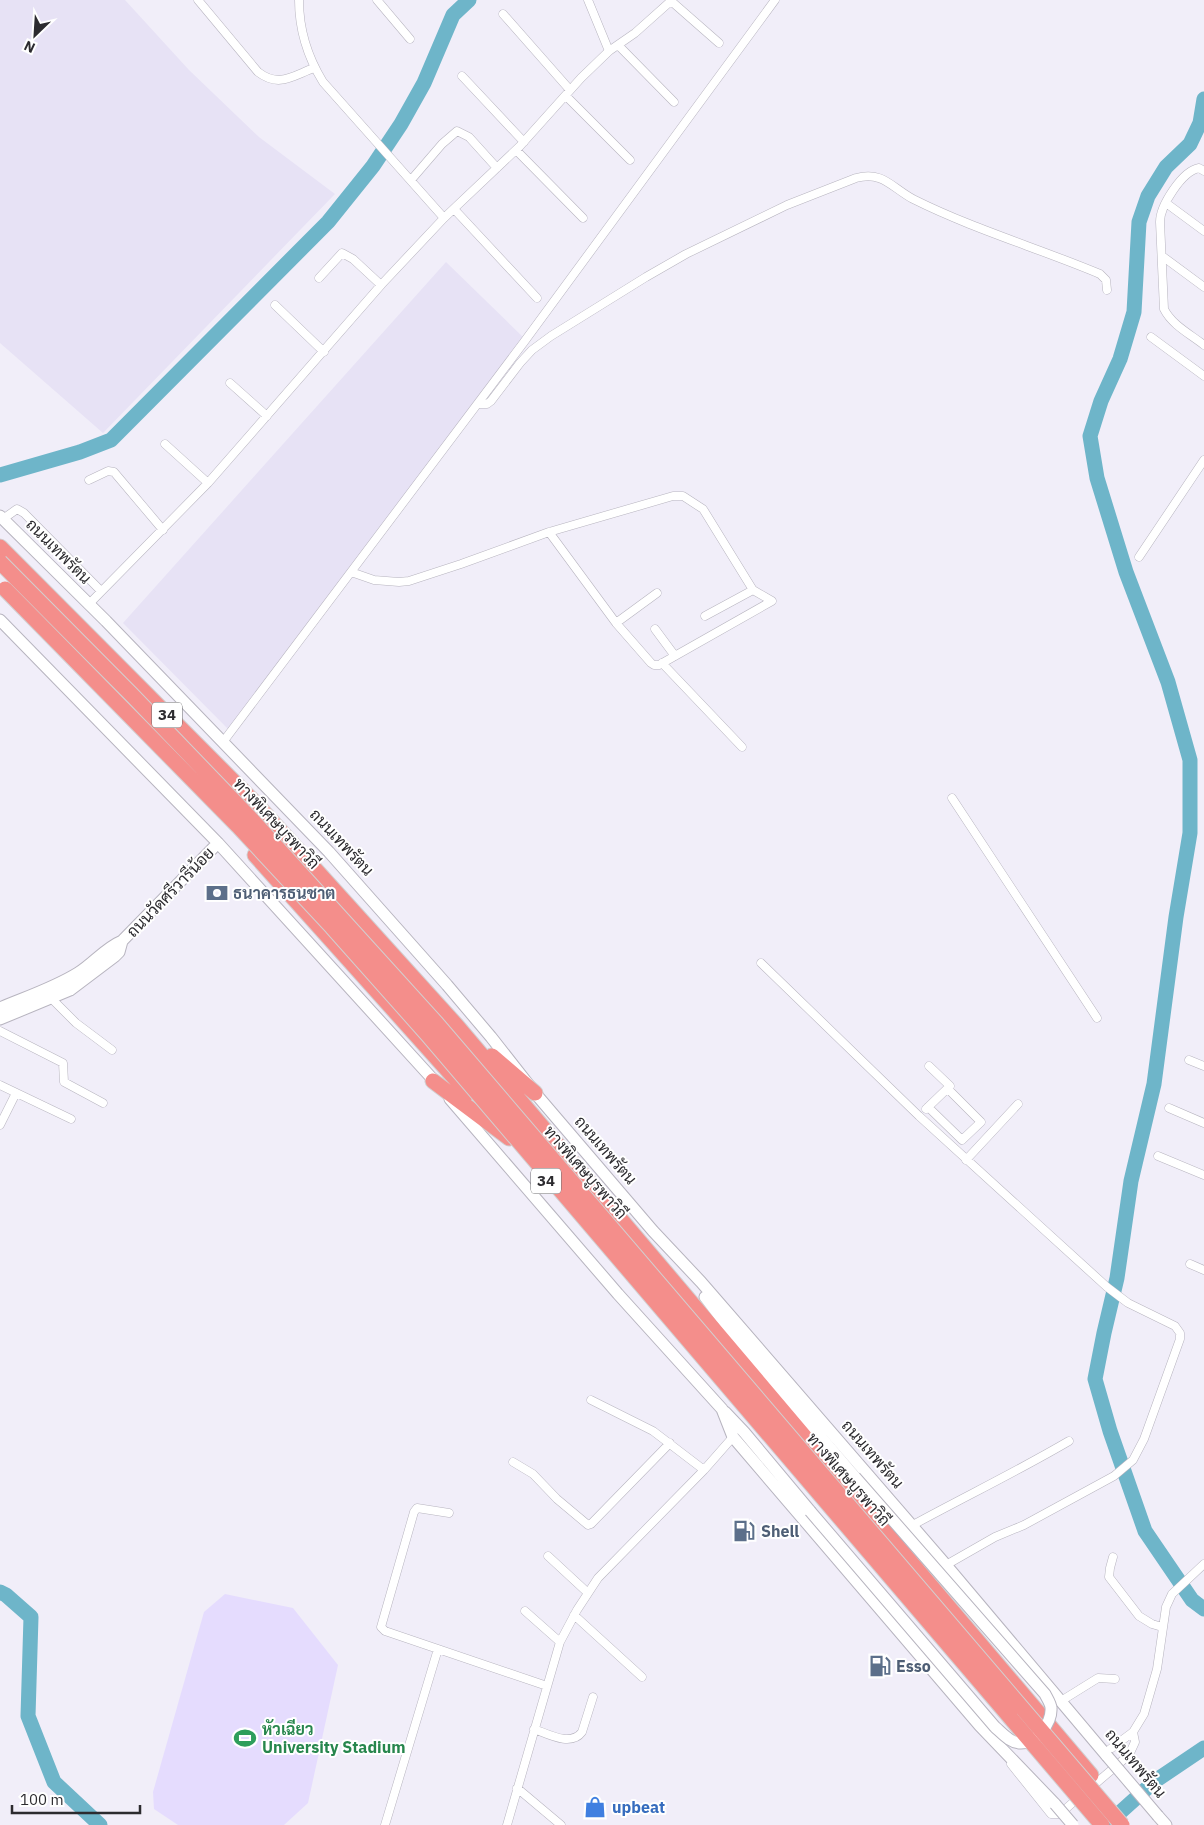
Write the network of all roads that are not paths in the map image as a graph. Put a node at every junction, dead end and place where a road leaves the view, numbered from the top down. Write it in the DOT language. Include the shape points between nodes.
graph roads {
  1 [pos="198,0"];
  2 [pos="298,0"];
  3 [pos="377,0"];
  4 [pos="588,0"];
  5 [pos="671,0"];
  6 [pos="775,0"];
  7 [pos="503,14"];
  8 [pos="410,39"];
  9 [pos="719,43"];
  10 [pos="618,45"];
  11 [pos="609,50"];
  12 [pos="314,68"];
  13 [pos="462,76"];
  14 [pos="568,93"];
  15 [pos="674,102"];
  16 [pos="524,142"];
  17 [pos="516,150"];
  18 [pos="630,160"];
  19 [pos="497,168"];
  20 [pos="1204,171"];
  21 [pos="411,180"];
  22 [pos="1166,203"];
  23 [pos="454,209"];
  24 [pos="444,218"];
  25 [pos="583,218"];
  26 [pos="1204,231"];
  27 [pos="1162,256"];
  28 [pos="319,278"];
  29 [pos="381,285"];
  30 [pos="1204,287"];
  31 [pos="1107,290"];
  32 [pos="536,298"];
  33 [pos="275,305"];
  34 [pos="1151,337"];
  35 [pos="1204,344"];
  36 [pos="324,352"];
  37 [pos="1204,376"];
  38 [pos="230,383"];
  39 [pos="478,404"];
  40 [pos="267,416"];
  41 [pos="165,444"];
  42 [pos="1204,460"];
  43 [pos="89,480"];
  44 [pos="208,483"];
  45 [pos="1,517"];
  46 [pos="163,530"];
  47 [pos="549,532"];
  48 [pos="0,547"];
  49 [pos="1140,558"];
  50 [pos="0,562"];
  51 [pos="351,572"];
  52 [pos="0,584"];
  53 [pos="753,590"];
  54 [pos="101,591"];
  55 [pos="0,592"];
  56 [pos="657,593"];
  57 [pos="88,605"];
  58 [pos="705,616"];
  59 [pos="0,620"];
  60 [pos="616,622"];
  61 [pos="654,629"];
  62 [pos="675,656"];
  63 [pos="662,663"];
  64 [pos="223,742"];
  65 [pos="742,747"];
  66 [pos="952,798"];
  67 [pos="218,843"];
  68 [pos="122,941"];
  69 [pos="760,962"];
  70 [pos="52,998"];
  71 [pos="0,1008"];
  72 [pos="1097,1018"];
  73 [pos="0,1019"];
  74 [pos="457,1026"];
  75 [pos="0,1030"];
  76 [pos="112,1050"];
  77 [pos="1189,1060"];
  78 [pos="930,1066"];
  79 [pos="1204,1066"];
  80 [pos="434,1081"];
  81 [pos="0,1085"];
  82 [pos="948,1089"];
  83 [pos="16,1093"];
  84 [pos="535,1093"];
  85 [pos="103,1103"];
  86 [pos="1018,1104"];
  87 [pos="928,1108"];
  88 [pos="1169,1108"];
  89 [pos="919,1116"];
  90 [pos="71,1119"];
  91 [pos="1204,1123"];
  92 [pos="0,1125"];
  93 [pos="509,1138"];
  94 [pos="1158,1156"];
  95 [pos="966,1160"];
  96 [pos="1204,1175"];
  97 [pos="653,1231"];
  98 [pos="1190,1264"];
  99 [pos="1204,1270"];
  100 [pos="591,1400"];
  101 [pos="722,1409"];
  102 [pos="732,1437"];
  103 [pos="1070,1440"];
  104 [pos="670,1443"];
  105 [pos="513,1462"];
  106 [pos="704,1470"];
  107 [pos="449,1513"];
  108 [pos="911,1526"];
  109 [pos="548,1556"];
  110 [pos="1113,1557"];
  111 [pos="1204,1564"];
  112 [pos="946,1565"];
  113 [pos="588,1593"];
  114 [pos="525,1611"];
  115 [pos="574,1615"];
  116 [pos="1162,1627"];
  117 [pos="560,1642"];
  118 [pos="438,1650"];
  119 [pos="642,1677"];
  120 [pos="1115,1679"];
  121 [pos="547,1686"];
  122 [pos="593,1697"];
  123 [pos="1061,1701"];
  124 [pos="534,1729"];
  125 [pos="1133,1732"];
  126 [pos="997,1745"];
  127 [pos="1106,1755"];
  128 [pos="517,1788"];
  129 [pos="551,1816"];
  130 [pos="385,1825"];
  131 [pos="507,1825"];
  132 [pos="547,1825"];
  133 [pos="561,1825"];
  134 [pos="1073,1825"];
  135 [pos="1096,1825"];
  136 [pos="1102,1825"];
  137 [pos="1122,1825"];
  138 [pos="1134,1825"];
  139 [pos="1166,1825"];
  1 -- 12 [label="street" via="265,77 279,81"];
  2 -- 12 [label="street" via="303,37"];
  3 -- 8 [label="street"];
  4 -- 11 [label="street"];
  5 -- 9 [label="street"];
  5 -- 10 [label="street"];
  6 -- 39 [label="street"];
  7 -- 14 [label="street"];
  10 -- 11 [label="street"];
  10 -- 15 [label="street"];
  11 -- 14 [label="street"];
  12 -- 21 [label="street"];
  13 -- 16 [label="street"];
  14 -- 16 [label="street"];
  14 -- 18 [label="street"];
  16 -- 17 [label="street"];
  17 -- 19 [label="street"];
  17 -- 25 [label="street"];
  19 -- 21 [label="street" via="469,137 457,131"];
  19 -- 23 [label="street"];
  20 -- 22 [label="street" via="1198,168 1185,174"];
  21 -- 24 [label="street"];
  22 -- 26 [label="street"];
  22 -- 27 [label="street" via="1160,216"];
  23 -- 24 [label="street"];
  23 -- 32 [label="street"];
  24 -- 29 [label="street"];
  27 -- 30 [label="street"];
  27 -- 35 [label="street" via="1164,309 1174,323"];
  28 -- 29 [label="street" via="342,253"];
  29 -- 36 [label="street"];
  31 -- 39 [label="street" via="1106,280 1100,274 932,208 887,180 866,175 787,205 646,277 532,350 491,401"];
  33 -- 36 [label="street"];
  34 -- 37 [label="street"];
  36 -- 40 [label="street"];
  38 -- 40 [label="street"];
  39 -- 51 [label="street"];
  40 -- 44 [label="street"];
  41 -- 44 [label="street"];
  42 -- 49 [label="street"];
  43 -- 46 [label="street" via="108,471 114,472"];
  44 -- 46 [label="street"];
  45 -- 54 [label="street" via="15,510 24,512"];
  45 -- 57 [label="main road, ถนนเทพรัตน / 34"];
  46 -- 54 [label="street"];
  47 -- 51 [label="street" via="409,580 374,580"];
  47 -- 53 [label="street" via="673,496 683,496 703,508"];
  47 -- 60 [label="street"];
  48 -- 74 [label="highway, ถนนเทพรัตน / 34" via="257,805"];
  50 -- 137 [label="highway, ทางพิเศษบูรพาวิถี, bridge" via="253,822 437,1024"];
  51 -- 64 [label="street"];
  52 -- 136 [label="highway, ทางพิเศษบูรพาวิถี, bridge" via="238,826 422,1028"];
  53 -- 58 [label="street"];
  53 -- 62 [label="street" via="772,601"];
  54 -- 57 [label="street"];
  55 -- 93 [label="highway, 34" via="233,830"];
  56 -- 60 [label="street"];
  57 -- 64 [label="main road, ถนนเทพรัตน / 34"];
  59 -- 67 [label="main road, 34"];
  60 -- 63 [label="street" via="654,666"];
  61 -- 62 [label="street"];
  62 -- 63 [label="street"];
  63 -- 65 [label="street"];
  64 -- 84 [label="main road, ถนนเทพรัตน / 34" via="329,852 437,973"];
  66 -- 72 [label="street"];
  67 -- 68 [label="main road, ถนนวัดศรีวารีน้อย"];
  67 -- 80 [label="main road, 34"];
  68 -- 70 [label="main road, ถนนวัดศรีวารีน้อย" via="115,956 70,990"];
  68 -- 71 [label="main road, ถนนวัดศรีวารีน้อย" via="62,982"];
  69 -- 89 [label="street"];
  70 -- 73 [label="main road, ถนนวัดศรีวารีน้อย"];
  70 -- 76 [label="street" via="76,1023"];
  74 -- 84 [label="highway"];
  74 -- 138 [label="highway, ถนนเทพรัตน / 34"];
  75 -- 85 [label="street" via="63,1063 64,1082"];
  77 -- 79 [label="street"];
  78 -- 82 [label="street" via="950,1086"];
  80 -- 93 [label="highway"];
  80 -- 101 [label="main road, 34"];
  81 -- 83 [label="street"];
  82 -- 87 [label="street"];
  82 -- 87 [label="street" via="981,1122 962,1140"];
  83 -- 90 [label="street"];
  83 -- 92 [label="street"];
  84 -- 97 [label="main road, ถนนเทพรัตน / 34"];
  86 -- 95 [label="street"];
  87 -- 89 [label="street"];
  88 -- 91 [label="street"];
  89 -- 95 [label="street"];
  93 -- 135 [label="highway, 34"];
  94 -- 96 [label="street"];
  95 -- 112 [label="street" via="1107,1287 1178,1328 1180,1339 1133,1460 1114,1476"];
  97 -- 101 [label="main road, bridge" via="741,1344 1045,1694 1051,1708 1049,1722 1039,1736 1022,1744 1010,1740 995,1727"];
  97 -- 108 [label="main road, ถนนเทพรัตน / 34"];
  98 -- 99 [label="street"];
  100 -- 104 [label="street"];
  101 -- 102 [label="main road, 34"];
  102 -- 106 [label="street"];
  102 -- 126 [label="main road, 34"];
  103 -- 108 [label="street"];
  104 -- 105 [label="street" via="588,1525 533,1474"];
  104 -- 106 [label="street"];
  106 -- 113 [label="street" via="598,1578"];
  107 -- 118 [label="street" via="417,1508 414,1512 381,1623 385,1631"];
  108 -- 112 [label="main road, ถนนเทพรัตน / 34"];
  109 -- 113 [label="street"];
  110 -- 116 [label="street" via="1109,1577 1138,1616"];
  111 -- 116 [label="street" via="1172,1594"];
  112 -- 123 [label="main road, ถนนเทพรัตน / 34"];
  113 -- 115 [label="street"];
  114 -- 117 [label="street"];
  115 -- 117 [label="street"];
  115 -- 119 [label="street"];
  116 -- 125 [label="street" via="1149,1702"];
  117 -- 121 [label="street"];
  118 -- 121 [label="street"];
  118 -- 130 [label="street"];
  120 -- 123 [label="street" via="1098,1678"];
  121 -- 124 [label="street"];
  122 -- 124 [label="street" via="582,1732 574,1740"];
  123 -- 127 [label="main road, ถนนเทพรัตน / 34"];
  124 -- 128 [label="street"];
  125 -- 126 [label="street" via="1135,1742 1129,1755 1056,1815 1047,1811"];
  125 -- 127 [label="street"];
  126 -- 134 [label="main road, 34, bridge"];
  127 -- 139 [label="main road, ถนนเทพรัตน / 34, bridge"];
  128 -- 129 [label="street"];
  128 -- 131 [label="street"];
  129 -- 132 [label="street"];
  129 -- 133 [label="street"];
}
